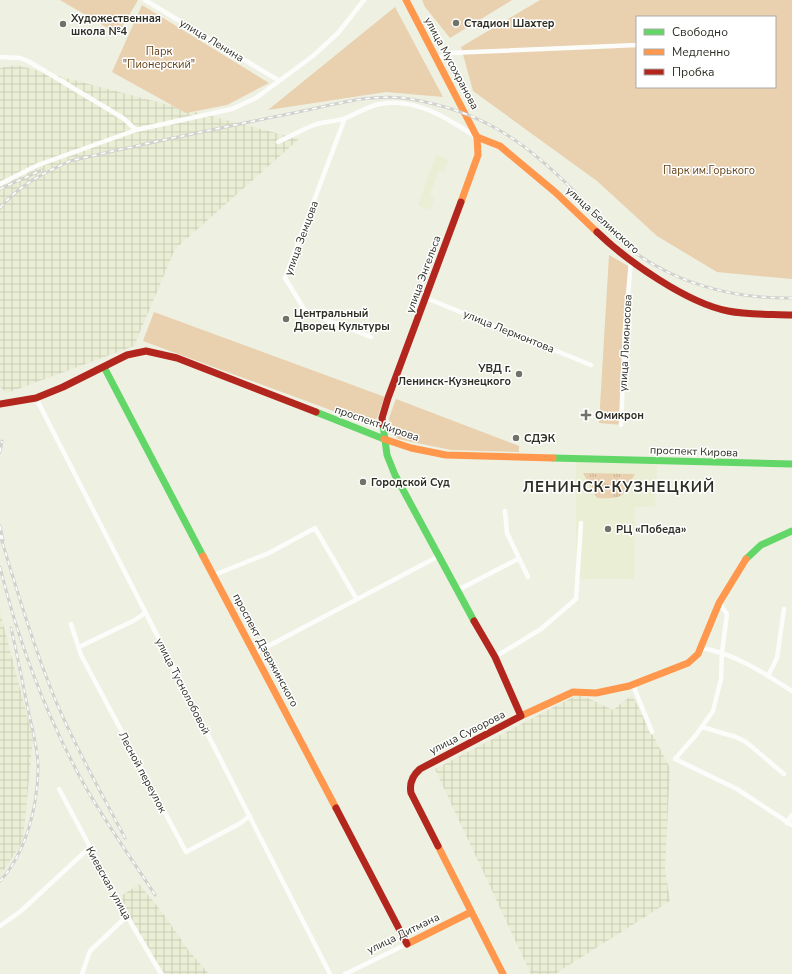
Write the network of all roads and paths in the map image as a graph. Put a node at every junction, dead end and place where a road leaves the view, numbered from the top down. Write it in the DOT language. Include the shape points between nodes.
graph roads {
  1 [pos="146,0"];
  2 [pos="364,0"];
  3 [pos="406,0"];
  4 [pos="636,45"];
  5 [pos="0,57"];
  6 [pos="437,59"];
  7 [pos="278,80"];
  8 [pos="345,118"];
  9 [pos="136,130"];
  10 [pos="477,137"];
  11 [pos="278,142"];
  12 [pos="0,184"];
  13 [pos="631,262"];
  14 [pos="426,298"];
  15 [pos="792,315"];
  16 [pos="371,337"];
  17 [pos="591,365"];
  18 [pos="104,367"];
  19 [pos="36,398"];
  20 [pos="0,404"];
  21 [pos="382,418"];
  22 [pos="620,425"];
  23 [pos="384,439"];
  24 [pos="792,464"];
  25 [pos="505,511"];
  26 [pos="581,523"];
  27 [pos="792,531"];
  28 [pos="439,556"];
  29 [pos="518,559"];
  30 [pos="214,575"];
  31 [pos="528,577"];
  32 [pos="456,591"];
  33 [pos="356,598"];
  34 [pos="719,603"];
  35 [pos="784,609"];
  36 [pos="145,613"];
  37 [pos="71,624"];
  38 [pos="78,647"];
  39 [pos="701,648"];
  40 [pos="722,652"];
  41 [pos="254,653"];
  42 [pos="495,657"];
  43 [pos="768,676"];
  44 [pos="633,685"];
  45 [pos="792,691"];
  46 [pos="521,716"];
  47 [pos="702,727"];
  48 [pos="652,732"];
  49 [pos="784,774"];
  50 [pos="59,789"];
  51 [pos="792,815"];
  52 [pos="250,816"];
  53 [pos="789,824"];
  54 [pos="90,848"];
  55 [pos="471,912"];
  56 [pos="127,916"];
  57 [pos="0,926"];
  58 [pos="407,944"];
  59 [pos="82,974"];
  60 [pos="161,974"];
  61 [pos="330,974"];
  62 [pos="345,974"];
  63 [pos="503,974"];
  1 -- 7 [label="street, улица Ленина"];
  2 -- 7 [label="street" via="338,33 313,56"];
  3 -- 6 [label="street, улица Мусохранова"];
  4 -- 6 [label="street" via="449,53"];
  5 -- 9 [label="street" via="28,61 123,118"];
  6 -- 10 [label="street, улица Мусохранова"];
  7 -- 9 [label="street" via="256,98 232,109"];
  8 -- 10 [label="street" via="381,104 403,103 431,111"];
  8 -- 11 [label="street" via="315,124"];
  8 -- 16 [label="street, улица Земцова" via="285,278 306,312"];
  9 -- 12 [label="street" via="52,159"];
  10 -- 13 [label="street, улица Белинского" via="500,146 515,158"];
  10 -- 14 [label="street, улица Энгельса" via="478,155 475,166"];
  13 -- 15 [label="street, улица Белинского" via="713,307 741,314"];
  13 -- 22 [label="street, улица Ломоносова"];
  14 -- 17 [label="street, улица Лермонтова"];
  14 -- 21 [label="street, улица Энгельса"];
  18 -- 19 [label="street, проспект Кирова"];
  18 -- 23 [label="street, проспект Кирова" via="127,354 146,351 177,358"];
  18 -- 30 [label="street, проспект Дзержинского"];
  19 -- 20 [label="street, проспект Кирова"];
  19 -- 36 [label="street, улица Туснолобовой"];
  21 -- 23 [label="street, улица Суворова"];
  23 -- 24 [label="street, проспект Кирова" via="446,455"];
  23 -- 28 [label="street, улица Суворова" via="395,475"];
  25 -- 29 [label="street" via="507,533"];
  26 -- 42 [label="street" via="576,599 541,629"];
  27 -- 34 [label="street" via="761,545 752,552"];
  28 -- 32 [label="street, улица Суворова"];
  28 -- 33 [label="street"];
  29 -- 31 [label="street"];
  29 -- 32 [label="street"];
  30 -- 33 [label="street" via="269,553 315,528"];
  30 -- 41 [label="street, проспект Дзержинского"];
  32 -- 42 [label="street, улица Суворова"];
  33 -- 41 [label="street"];
  34 -- 39 [label="street"];
  34 -- 40 [label="street" via="726,614"];
  35 -- 43 [label="street" via="778,658"];
  36 -- 38 [label="street"];
  36 -- 52 [label="street, улица Туснолобовой"];
  37 -- 38 [label="street, Лесной переулок"];
  38 -- 52 [label="street, Лесной переулок" via="186,852"];
  39 -- 40 [label="street"];
  39 -- 44 [label="street" via="688,663"];
  40 -- 43 [label="street"];
  40 -- 47 [label="street" via="721,679 712,711"];
  41 -- 58 [label="street, проспект Дзержинского"];
  42 -- 46 [label="street, улица Суворова"];
  43 -- 45 [label="street"];
  44 -- 46 [label="street" via="596,693 574,692"];
  44 -- 48 [label="street"];
  46 -- 55 [label="street, улица Суворова" via="420,769 411,777 409,788 413,798"];
  47 -- 49 [label="street" via="746,742"];
  47 -- 53 [label="street" via="675,759 737,789"];
  50 -- 54 [label="street, Киевская улица"];
  51 -- 53 [label="street"];
  52 -- 61 [label="street, улица Туснолобовой"];
  54 -- 56 [label="street, Киевская улица"];
  54 -- 57 [label="street" via="22,910"];
  55 -- 58 [label="street, улица Дитмана"];
  55 -- 63 [label="street, улица Суворова"];
  56 -- 59 [label="street" via="90,950"];
  56 -- 60 [label="street, Киевская улица"];
  58 -- 62 [label="street, улица Дитмана"];
}
